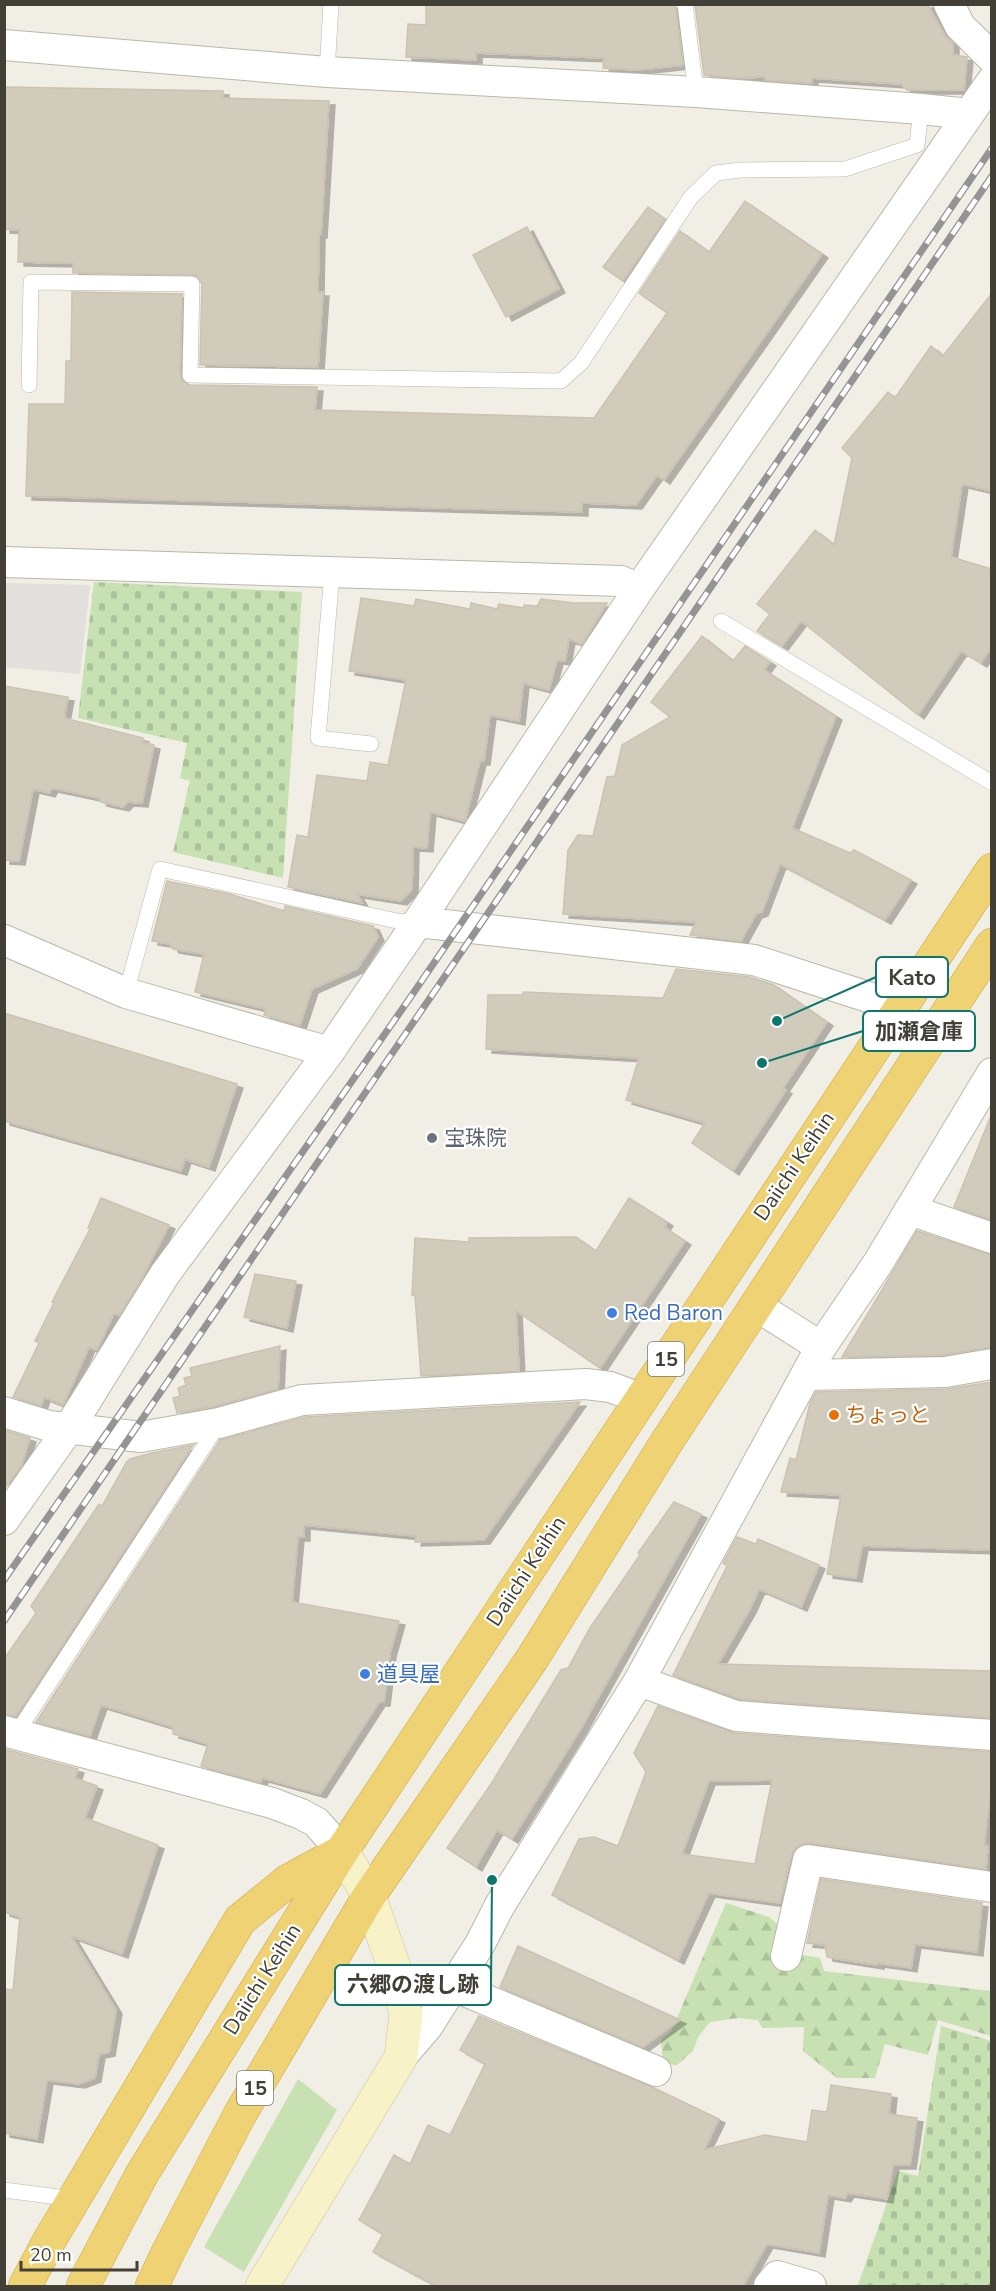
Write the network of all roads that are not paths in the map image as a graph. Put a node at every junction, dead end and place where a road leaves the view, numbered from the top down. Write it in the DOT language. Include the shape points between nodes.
graph roads {
  1 [pos="331,4"];
  2 [pos="685,4"];
  3 [pos="949,4"];
  4 [pos="4,45"];
  5 [pos="992,58"];
  6 [pos="327,72"];
  7 [pos="992,81"];
  8 [pos="696,92"];
  9 [pos="921,109"];
  10 [pos="969,114"];
  11 [pos="29,385"];
  12 [pos="4,562"];
  13 [pos="332,573"];
  14 [pos="639,588"];
  15 [pos="721,621"];
  16 [pos="371,744"];
  17 [pos="992,783"];
  18 [pos="992,870"];
  19 [pos="418,922"];
  20 [pos="4,940"];
  21 [pos="992,945"];
  22 [pos="126,993"];
  23 [pos="897,1011"];
  24 [pos="329,1052"];
  25 [pos="992,1073"];
  26 [pos="910,1210"];
  27 [pos="992,1238"];
  28 [pos="755,1305"];
  29 [pos="821,1347"];
  30 [pos="992,1364"];
  31 [pos="807,1375"];
  32 [pos="640,1398"];
  33 [pos="4,1412"];
  34 [pos="219,1423"];
  35 [pos="69,1428"];
  36 [pos="4,1520"];
  37 [pos="639,1681"];
  38 [pos="10,1732"];
  39 [pos="992,1735"];
  40 [pos="342,1851"];
  41 [pos="992,1887"];
  42 [pos="369,1896"];
  43 [pos="786,1956"];
  44 [pos="453,1986"];
  45 [pos="401,2057"];
  46 [pos="656,2071"];
  47 [pos="4,2190"];
  48 [pos="74,2199"];
  49 [pos="25,2286"];
  50 [pos="83,2286"];
  51 [pos="152,2286"];
  52 [pos="261,2286"];
  53 [pos="770,2286"];
  54 [pos="811,2286"];
  1 -- 6 [label="lane"];
  2 -- 8 [label="lane"];
  3 -- 5 [label="street" via="960,26"];
  4 -- 6 [label="street"];
  6 -- 8 [label="street"];
  7 -- 10 [label="street"];
  8 -- 9 [label="street"];
  9 -- 10 [label="street"];
  9 -- 11 [label="lane" via="917,145 845,170 716,173 691,197 581,363 561,381 190,375 192,284 31,282"];
  10 -- 14 [label="street"];
  12 -- 13 [label="street"];
  13 -- 14 [label="street" via="621,581"];
  13 -- 16 [label="lane" via="318,738"];
  14 -- 19 [label="street"];
  15 -- 17 [label="lane"];
  18 -- 23 [label="highway, Daiichi Keihin / 15"];
  19 -- 22 [label="lane" via="397,921 160,869"];
  19 -- 23 [label="street" via="754,960 868,997"];
  19 -- 24 [label="street"];
  20 -- 22 [label="street"];
  21 -- 28 [label="highway, Daiichi Keihin / 15"];
  22 -- 24 [label="street"];
  23 -- 32 [label="highway, Daiichi Keihin / 15"];
  24 -- 35 [label="street" via="165,1274"];
  25 -- 26 [label="street"];
  26 -- 27 [label="street"];
  26 -- 29 [label="street"];
  28 -- 29 [label="street"];
  28 -- 42 [label="highway, Daiichi Keihin / 15" via="532,1659"];
  29 -- 31 [label="street"];
  30 -- 31 [label="street" via="945,1372"];
  31 -- 37 [label="street"];
  32 -- 34 [label="street" via="610,1387 586,1384 346,1397 302,1400"];
  32 -- 40 [label="highway, Daiichi Keihin / 15"];
  33 -- 35 [label="street"];
  34 -- 35 [label="street" via="141,1437"];
  34 -- 38 [label="lane"];
  35 -- 36 [label="street"];
  37 -- 39 [label="street" via="736,1716"];
  37 -- 44 [label="street"];
  38 -- 40 [label="street" via="301,1814 316,1822"];
  40 -- 42 [label="street"];
  40 -- 48 [label="highway" via="288,1881 240,1920"];
  40 -- 50 [label="highway, Daiichi Keihin / 15" via="142,2174"];
  41 -- 43 [label="street" via="808,1860"];
  42 -- 45 [label="street" via="406,2014"];
  42 -- 51 [label="highway, Daiichi Keihin / 15" via="239,2116"];
  44 -- 45 [label="street" via="428,2027"];
  44 -- 46 [label="street"];
  45 -- 52 [label="street"];
  47 -- 48 [label="lane"];
  48 -- 49 [label="highway"];
  53 -- 54 [label="street" via="777,2276"];
}
